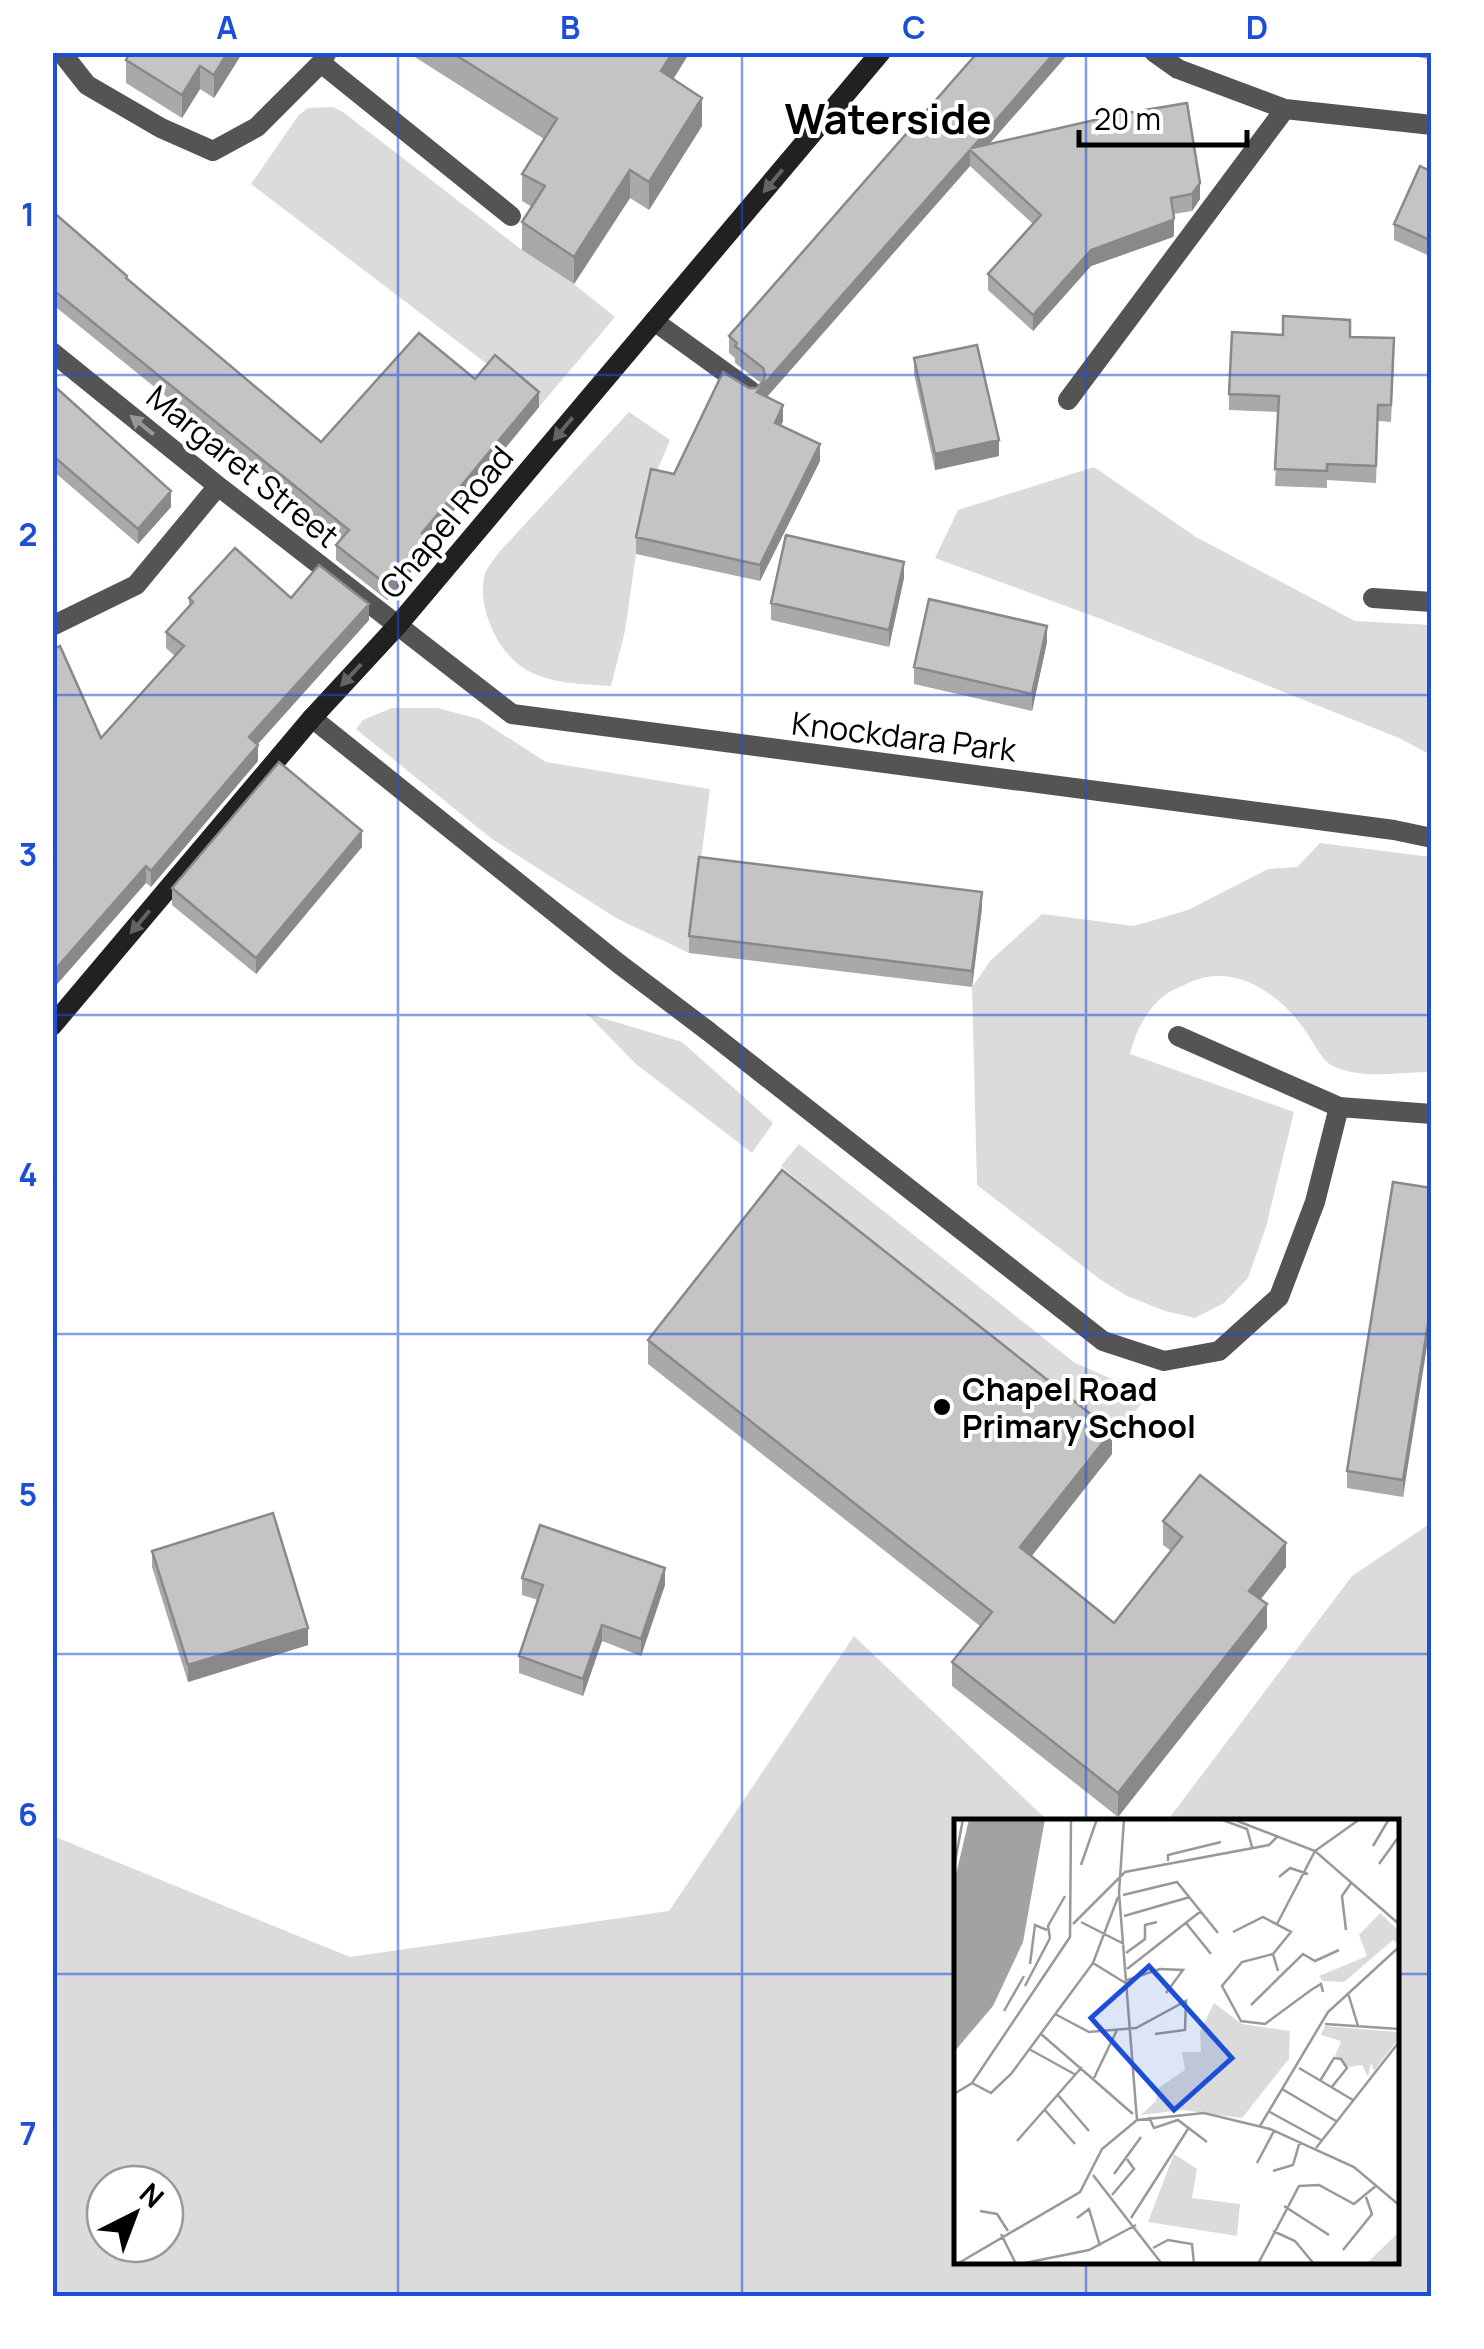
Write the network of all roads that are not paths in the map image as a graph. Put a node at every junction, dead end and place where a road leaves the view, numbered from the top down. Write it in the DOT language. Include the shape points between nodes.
graph roads {
  1 [pos="61,52"];
  2 [pos="880,52"];
  3 [pos="1154,52"];
  4 [pos="324,58"];
  5 [pos="1285,110"];
  6 [pos="1432,125"];
  7 [pos="511,216"];
  8 [pos="654,321"];
  9 [pos="52,352"];
  10 [pos="751,391"];
  11 [pos="1068,400"];
  12 [pos="218,486"];
  13 [pos="1373,598"];
  14 [pos="1432,602"];
  15 [pos="52,626"];
  16 [pos="397,626"];
  17 [pos="312,718"];
  18 [pos="1432,838"];
  19 [pos="52,1026"];
  20 [pos="1178,1036"];
  21 [pos="1339,1107"];
  22 [pos="1432,1114"];
  1 -- 4 [label="street" via="87,85 213,152 257,127"];
  2 -- 8 [label="main road, Chapel Road, one-way"];
  3 -- 5 [label="street"];
  4 -- 7 [label="street"];
  5 -- 6 [label="street"];
  5 -- 11 [label="street"];
  8 -- 10 [label="street"];
  8 -- 16 [label="main road, Chapel Road, one-way"];
  12 -- 9 [label="street, Margaret Street, one-way"];
  12 -- 15 [label="street" via="136,586"];
  12 -- 16 [label="street, Margaret Street"];
  13 -- 14 [label="street"];
  16 -- 17 [label="main road, Chapel Road, one-way"];
  16 -- 18 [label="street, Knockdara Park" via="512,714"];
  17 -- 19 [label="main road, Chapel Road, one-way"];
  17 -- 21 [label="street" via="1103,1341 1164,1361 1219,1351 1279,1297 1315,1202"];
  20 -- 21 [label="street"];
  21 -- 22 [label="street"];
}
